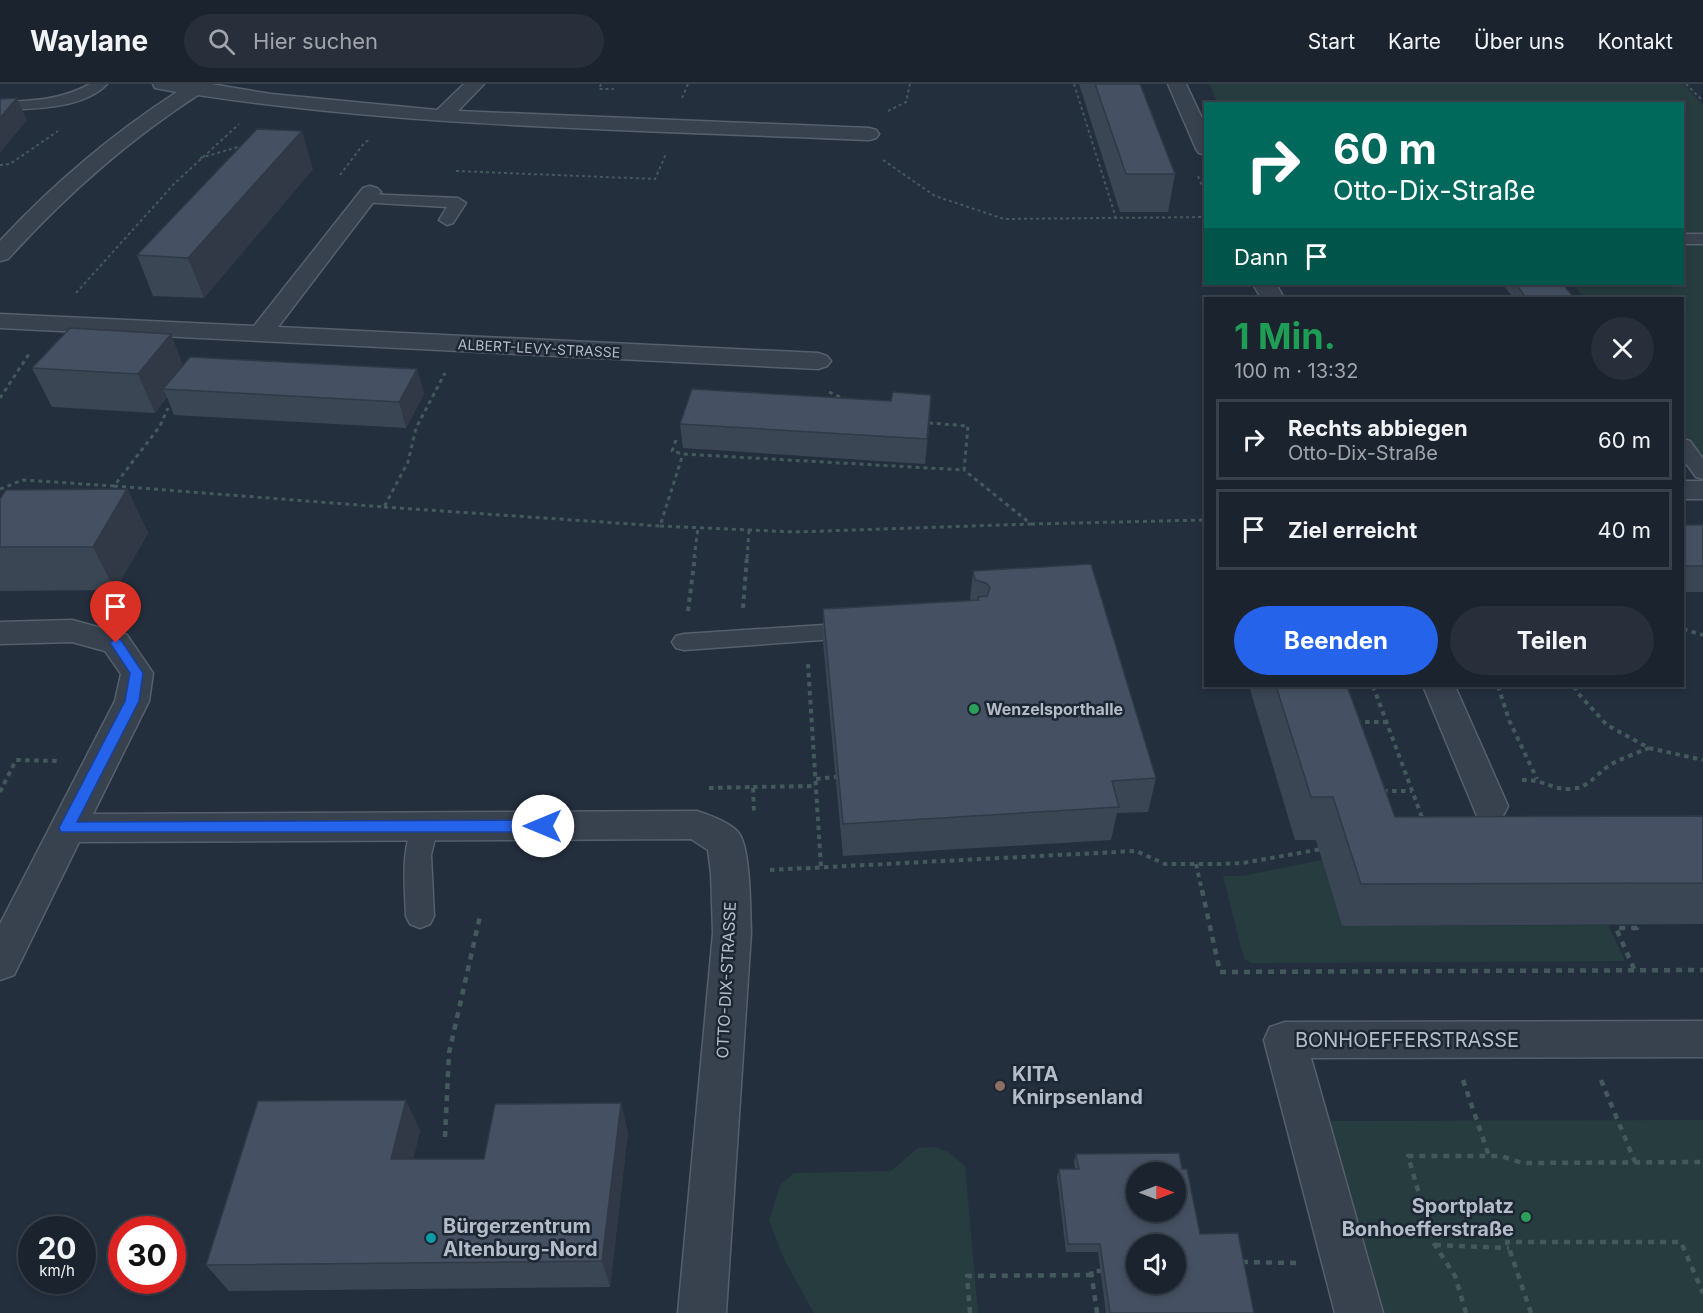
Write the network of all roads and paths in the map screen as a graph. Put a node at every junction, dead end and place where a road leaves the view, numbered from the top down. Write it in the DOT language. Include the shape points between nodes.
graph roads {
  1 [pos="100,84"];
  2 [pos="162,84"];
  3 [pos="475,84"];
  4 [pos="601,84"];
  5 [pos="1074,84"];
  6 [pos="1177,84"];
  7 [pos="1686,84"];
  8 [pos="199,86"];
  9 [pos="615,89"];
  10 [pos="271,100"];
  11 [pos="1703,101"];
  12 [pos="0,106"];
  13 [pos="442,116"];
  14 [pos="869,134"];
  15 [pos="250,144"];
  16 [pos="1204,145"];
  17 [pos="667,152"];
  18 [pos="197,159"];
  19 [pos="882,159"];
  20 [pos="345,167"];
  21 [pos="357,168"];
  22 [pos="453,171"];
  23 [pos="367,195"];
  24 [pos="1204,217"];
  25 [pos="1116,218"];
  26 [pos="447,220"];
  27 [pos="1684,239"];
  28 [pos="1703,240"];
  29 [pos="0,254"];
  30 [pos="0,321"];
  31 [pos="49,323"];
  32 [pos="260,334"];
  33 [pos="818,361"];
  34 [pos="0,398"];
  35 [pos="429,403"];
  36 [pos="168,408"];
  37 [pos="930,423"];
  38 [pos="676,440"];
  39 [pos="1684,446"];
  40 [pos="683,454"];
  41 [pos="964,470"];
  42 [pos="1703,473"];
  43 [pos="114,486"];
  44 [pos="0,489"];
  45 [pos="1684,490"];
  46 [pos="1703,490"];
  47 [pos="384,507"];
  48 [pos="1204,520"];
  49 [pos="1031,524"];
  50 [pos="660,526"];
  51 [pos="698,528"];
  52 [pos="749,530"];
  53 [pos="878,629"];
  54 [pos="1684,629"];
  55 [pos="0,633"];
  56 [pos="806,634"];
  57 [pos="1703,635"];
  58 [pos="741,638"];
  59 [pos="684,642"];
  60 [pos="1372,687"];
  61 [pos="1439,687"];
  62 [pos="1498,687"];
  63 [pos="1575,687"];
  64 [pos="1351,722"];
  65 [pos="1386,722"];
  66 [pos="1703,760"];
  67 [pos="101,761"];
  68 [pos="836,777"];
  69 [pos="816,779"];
  70 [pos="1537,779"];
  71 [pos="816,786"];
  72 [pos="753,787"];
  73 [pos="1372,791"];
  74 [pos="1412,791"];
  75 [pos="0,792"];
  76 [pos="1490,806"];
  77 [pos="1423,820"];
  78 [pos="425,826"];
  79 [pos="67,828"];
  80 [pos="1322,849"];
  81 [pos="1196,864"];
  82 [pos="821,867"];
  83 [pos="758,871"];
  84 [pos="420,916"];
  85 [pos="480,916"];
  86 [pos="1636,924"];
  87 [pos="0,963"];
  88 [pos="1634,969"];
  89 [pos="1703,970"];
  90 [pos="1584,1039"];
  91 [pos="1703,1039"];
  92 [pos="1450,1040"];
  93 [pos="445,1137"];
  94 [pos="1489,1156"];
  95 [pos="1635,1162"];
  96 [pos="1703,1162"];
  97 [pos="1435,1245"];
  98 [pos="1509,1248"];
  99 [pos="1237,1262"];
  100 [pos="1300,1263"];
  101 [pos="1108,1271"];
  102 [pos="1092,1275"];
  103 [pos="1703,1293"];
  104 [pos="702,1313"];
  105 [pos="970,1313"];
  106 [pos="1097,1313"];
  107 [pos="1359,1313"];
  108 [pos="1466,1313"];
  109 [pos="1531,1313"];
  1 -- 12 [label="lane" via="63,102"];
  2 -- 8 [label="street"];
  3 -- 13 [label="street"];
  4 -- 9 [label="path" via="599,89"];
  5 -- 25 [label="path"];
  6 -- 16 [label="street"];
  7 -- 11 [label="path"];
  8 -- 10 [label="street"];
  8 -- 29 [label="street" via="121,139 33,216"];
  10 -- 13 [label="street"];
  10 -- 18 [label="path"];
  13 -- 14 [label="street"];
  15 -- 18 [label="path"];
  17 -- 22 [label="path" via="655,179"];
  18 -- 31 [label="path" via="153,203"];
  19 -- 25 [label="path" via="935,196 1004,219"];
  20 -- 21 [label="path"];
  23 -- 26 [label="lane" via="458,202"];
  23 -- 32 [label="street"];
  24 -- 25 [label="path"];
  27 -- 28 [label="lane"];
  30 -- 31 [label="street, ALBERT-LEVY-STRASSE"];
  31 -- 32 [label="street, ALBERT-LEVY-STRASSE"];
  31 -- 34 [label="path"];
  32 -- 33 [label="street, ALBERT-LEVY-STRASSE"];
  35 -- 47 [label="path" via="416,428 408,462"];
  36 -- 43 [label="path" via="160,426"];
  37 -- 41 [label="path" via="968,426"];
  38 -- 40 [label="path" via="672,450"];
  39 -- 42 [label="lane"];
  40 -- 41 [label="path"];
  40 -- 50 [label="path"];
  41 -- 49 [label="path"];
  43 -- 44 [label="path" via="23,480"];
  43 -- 47 [label="path"];
  45 -- 46 [label="street"];
  47 -- 50 [label="path"];
  48 -- 49 [label="path"];
  49 -- 52 [label="path"];
  50 -- 51 [label="path"];
  51 -- 52 [label="path"];
  51 -- 59 [label="path"];
  52 -- 58 [label="path"];
  53 -- 56 [label="lane"];
  54 -- 57 [label="path"];
  55 -- 67 [label="street" via="72,631 116,643 136,673 132,701"];
  56 -- 58 [label="lane"];
  56 -- 69 [label="path"];
  58 -- 59 [label="lane"];
  60 -- 65 [label="path"];
  61 -- 76 [label="street"];
  62 -- 70 [label="path"];
  63 -- 66 [label="path" via="1607,724 1649,748"];
  64 -- 65 [label="path"];
  65 -- 74 [label="path"];
  67 -- 75 [label="path" via="16,760"];
  67 -- 79 [label="street"];
  68 -- 69 [label="path"];
  69 -- 71 [label="path"];
  71 -- 72 [label="path"];
  71 -- 82 [label="path"];
  73 -- 74 [label="path"];
  74 -- 77 [label="path"];
  78 -- 79 [label="street, OTTO-DIX-STRASSE"];
  78 -- 84 [label="lane" via="418,855"];
  78 -- 104 [label="street, OTTO-DIX-STRASSE" via="697,825 725,842 732,933"];
  79 -- 87 [label="street"];
  80 -- 81 [label="path" via="1243,863"];
  81 -- 82 [label="path" via="1166,864 1136,850"];
  81 -- 88 [label="path" via="1220,972"];
  82 -- 83 [label="path"];
  85 -- 93 [label="path" via="449,1053"];
  86 -- 88 [label="path" via="1637,928 1616,928"];
  88 -- 89 [label="path"];
  90 -- 91 [label="street, BONHOEFFERSTRASSE"];
  90 -- 92 [label="street, BONHOEFFERSTRASSE"];
  90 -- 95 [label="path"];
  92 -- 94 [label="path"];
  92 -- 107 [label="street, BONHOEFFERSTRASSE" via="1286,1040"];
  94 -- 95 [label="path" via="1522,1163"];
  94 -- 97 [label="path" via="1408,1156"];
  95 -- 96 [label="path"];
  97 -- 98 [label="path"];
  97 -- 108 [label="path" via="1455,1276"];
  98 -- 103 [label="path" via="1507,1242 1681,1242"];
  98 -- 109 [label="path"];
  99 -- 100 [label="path"];
  101 -- 102 [label="path" via="1091,1271"];
  102 -- 105 [label="path" via="967,1276"];
  102 -- 106 [label="path"];
}
